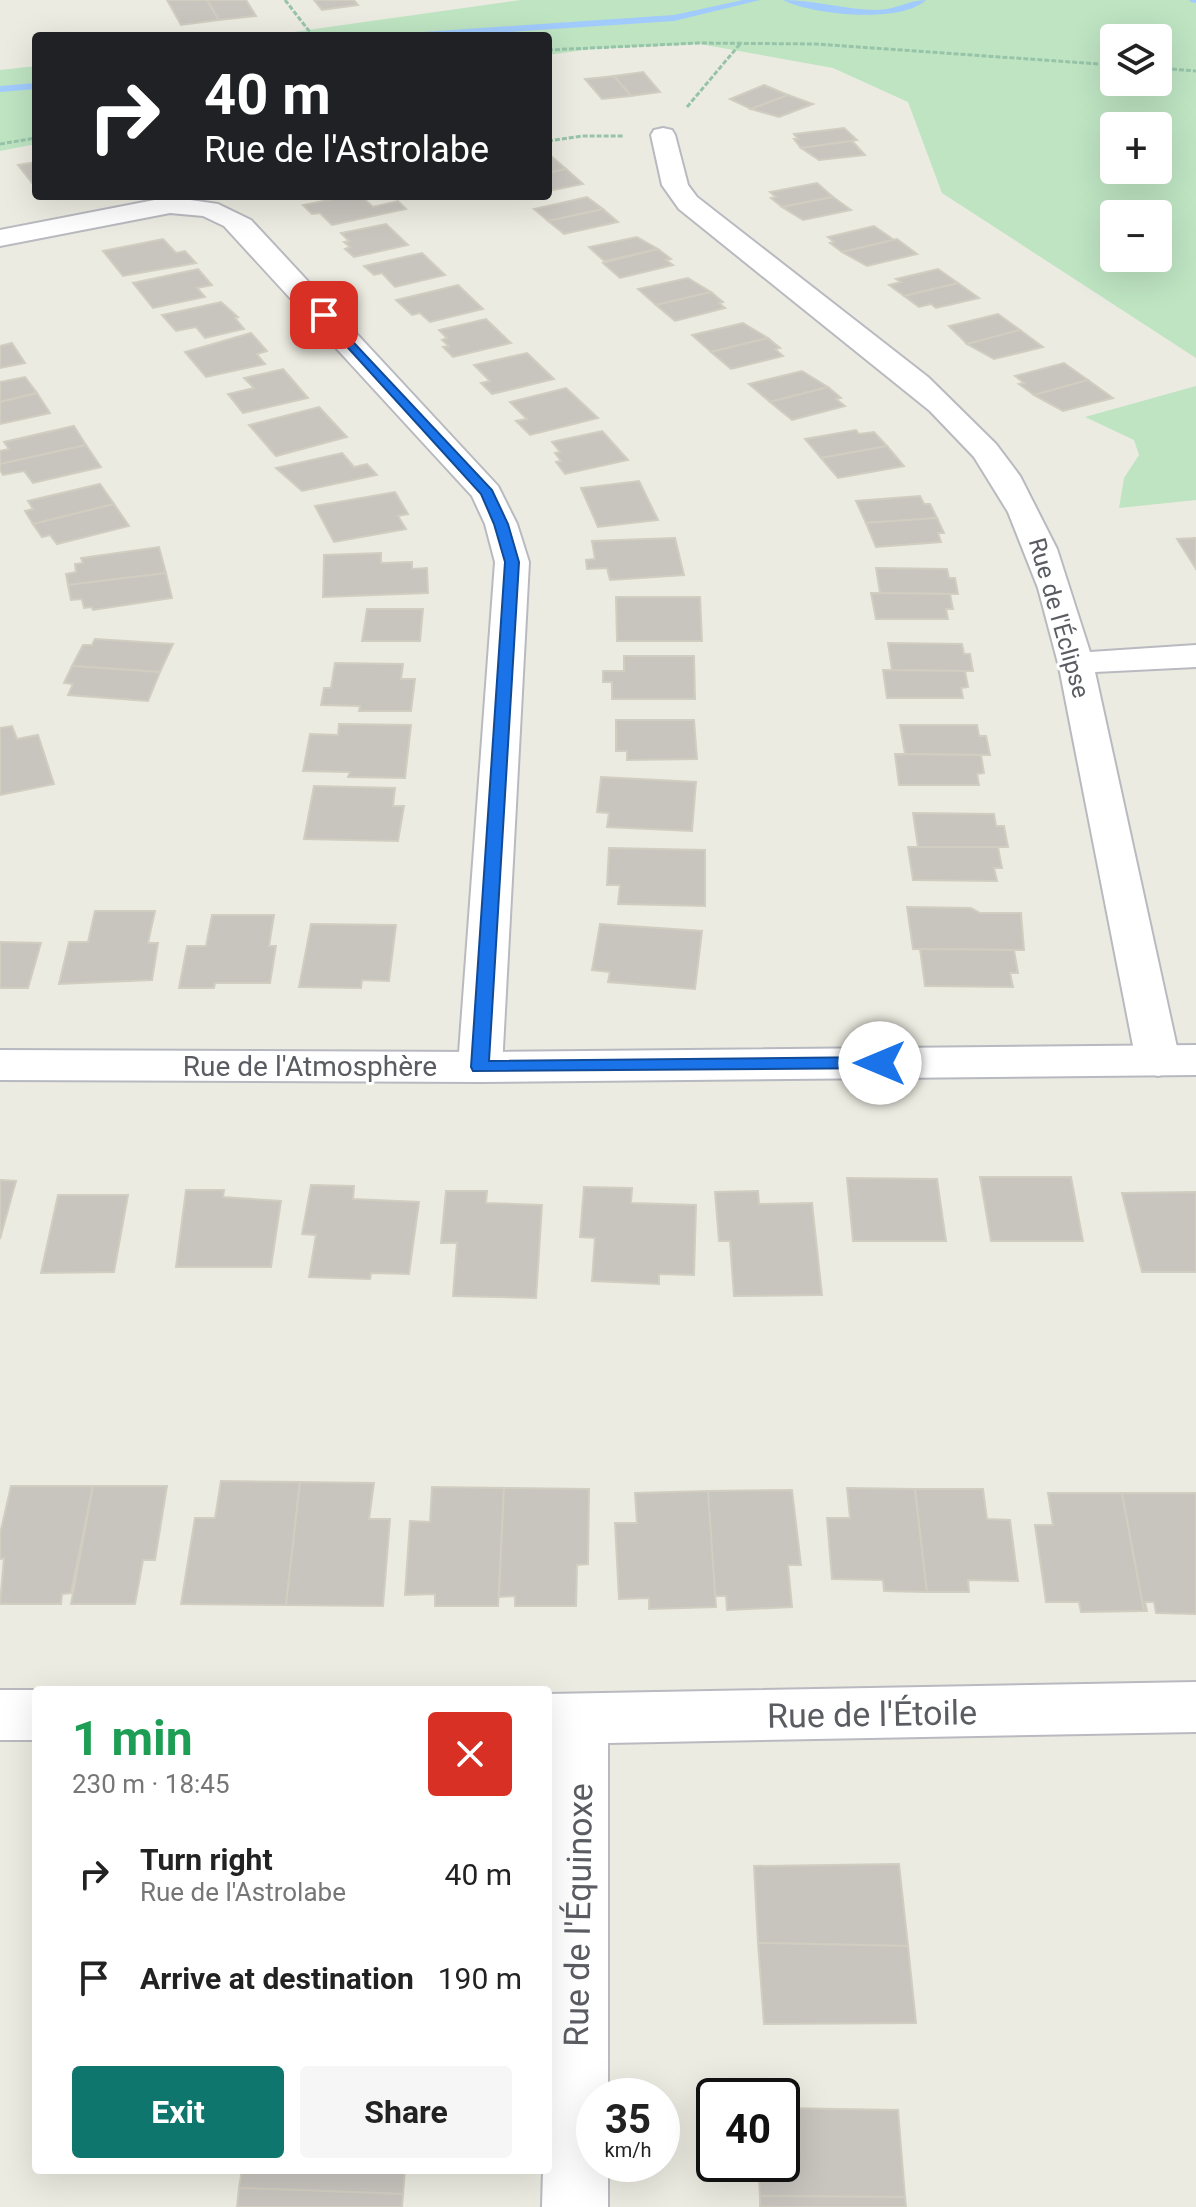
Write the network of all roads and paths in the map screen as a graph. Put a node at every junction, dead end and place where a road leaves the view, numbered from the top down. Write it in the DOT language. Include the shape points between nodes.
graph roads {
  1 [pos="285,0"];
  2 [pos="310,32"];
  3 [pos="741,43"];
  4 [pos="552,50"];
  5 [pos="1100,64"];
  6 [pos="1172,69"];
  7 [pos="1196,71"];
  8 [pos="663,135"];
  9 [pos="32,139"];
  10 [pos="552,140"];
  11 [pos="0,144"];
  12 [pos="0,238"];
  13 [pos="1196,656"];
  14 [pos="1076,663"];
  15 [pos="1177,1060"];
  16 [pos="0,1065"];
  17 [pos="480,1067"];
  18 [pos="1196,1707"];
  19 [pos="0,1715"];
  20 [pos="32,1715"];
  21 [pos="564,1720"];
  22 [pos="575,2207"];
  1 -- 2 [label="path"];
  3 -- 4 [label="path"];
  3 -- 5 [label="path"];
  3 -- 8 [label="path"];
  6 -- 7 [label="path"];
  8 -- 10 [label="path"];
  8 -- 14 [label="street, Rue de l'Éclipse" via="675,185 688,203 917,383 981,446 1002,473 1041,547"];
  9 -- 11 [label="path"];
  12 -- 17 [label="street" via="170,205 228,215 487,493 512,562"];
  13 -- 14 [label="street"];
  14 -- 15 [label="street, Rue de l'Éclipse"];
  15 -- 17 [label="street, Rue de l'Atmosphère"];
  16 -- 17 [label="street, Rue de l'Atmosphère"];
  18 -- 21 [label="street, Rue de l'Étoile"];
  19 -- 20 [label="street"];
  21 -- 22 [label="street, Rue de l'Équinoxe"];
}
